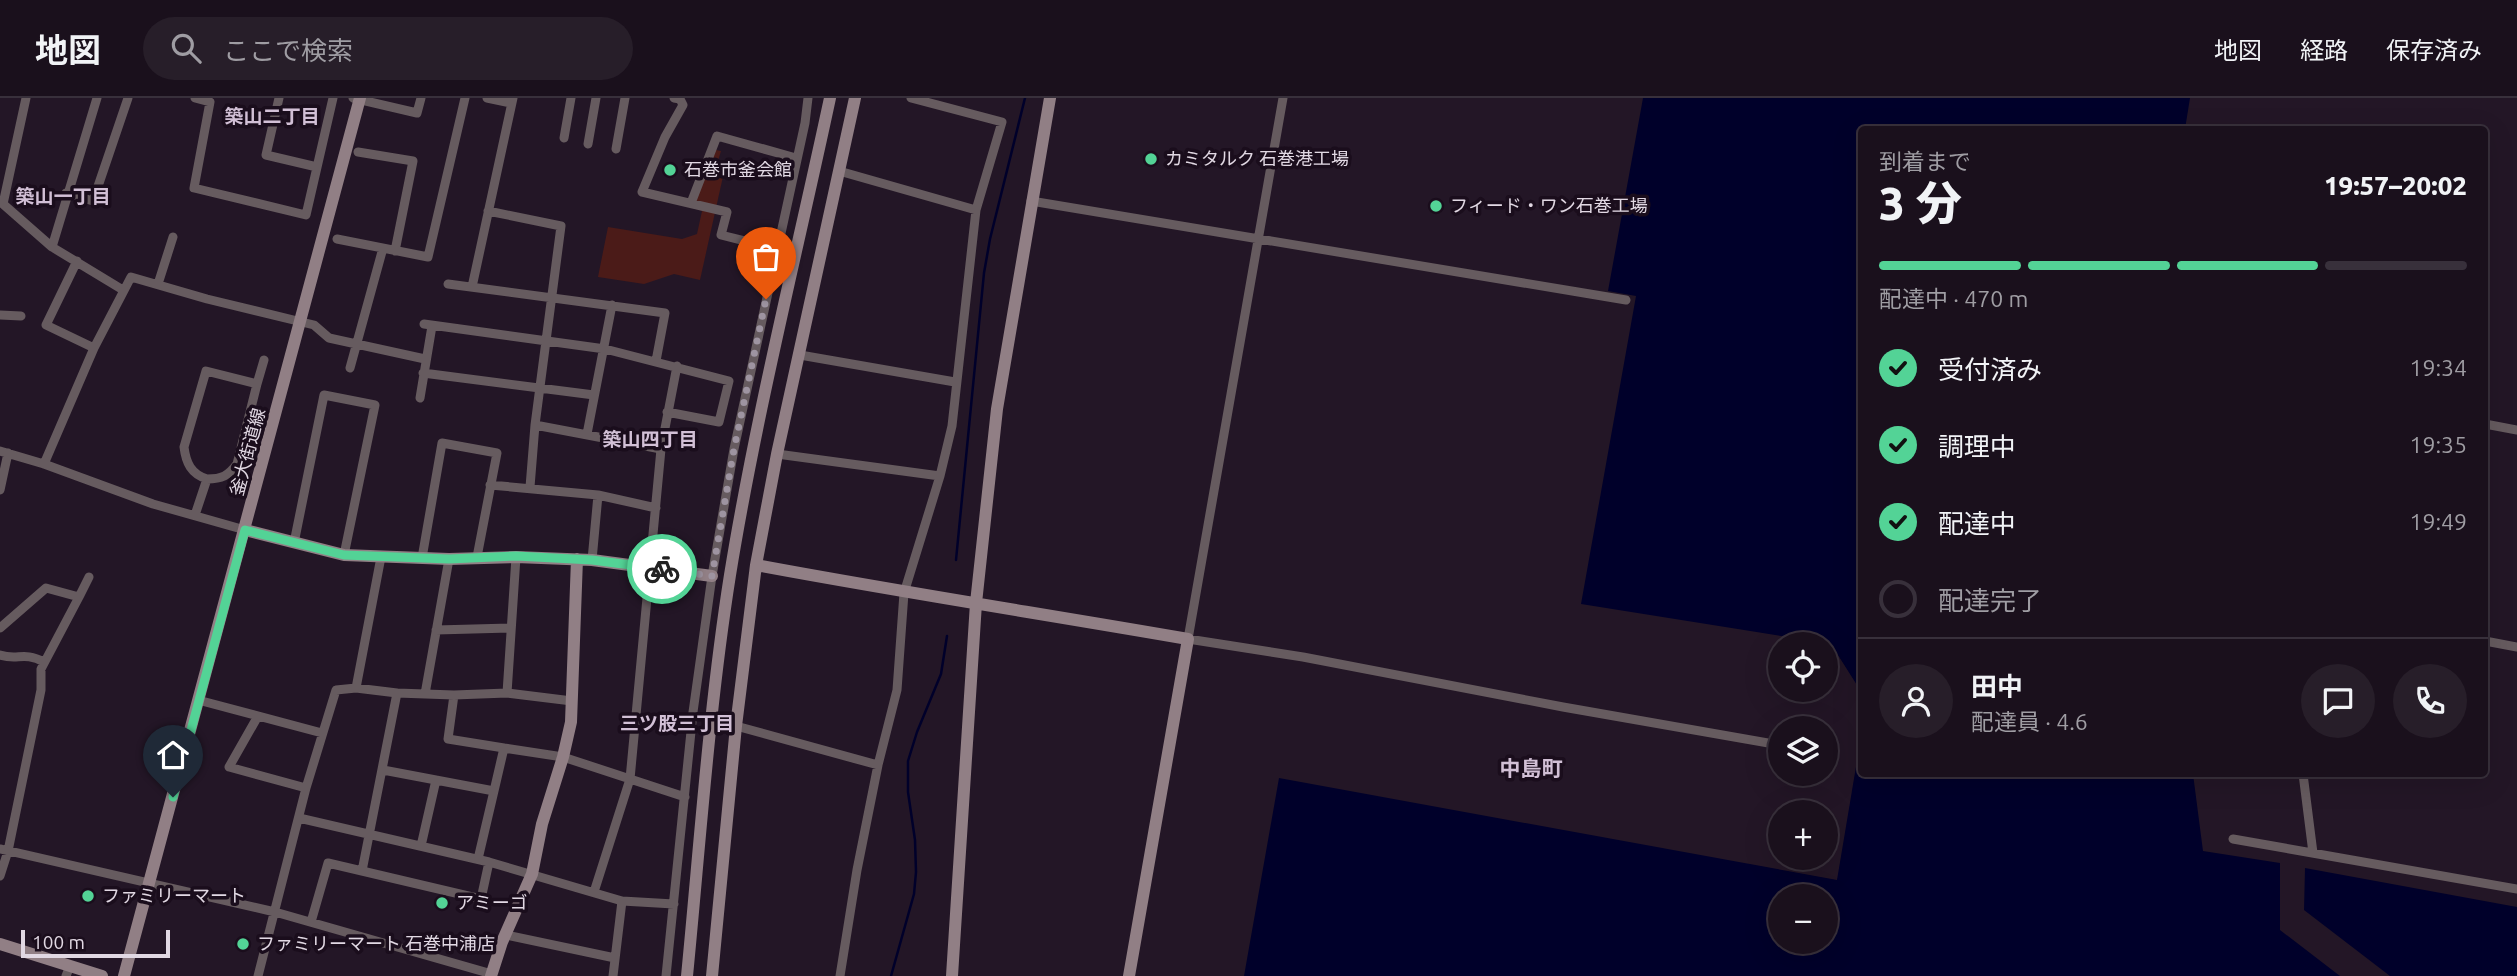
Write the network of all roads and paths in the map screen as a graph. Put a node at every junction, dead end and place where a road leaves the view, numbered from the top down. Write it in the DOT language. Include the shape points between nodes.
graph roads {
  1 [pos="26,98"];
  2 [pos="97,98"];
  3 [pos="128,98"];
  4 [pos="195,98"];
  5 [pos="279,98"];
  6 [pos="333,98"];
  7 [pos="358,98"];
  8 [pos="421,98"];
  9 [pos="465,98"];
  10 [pos="487,98"];
  11 [pos="571,98"];
  12 [pos="596,98"];
  13 [pos="625,98"];
  14 [pos="674,98"];
  15 [pos="808,98"];
  16 [pos="830,98"];
  17 [pos="855,98"];
  18 [pos="911,98"];
  19 [pos="1050,98"];
  20 [pos="1283,98"];
  21 [pos="512,101"];
  22 [pos="937,101"];
  23 [pos="564,138"];
  24 [pos="588,144"];
  25 [pos="616,149"];
  26 [pos="358,152"];
  27 [pos="796,158"];
  28 [pos="317,167"];
  29 [pos="839,171"];
  30 [pos="66,193"];
  31 [pos="1031,201"];
  32 [pos="691,203"];
  33 [pos="488,211"];
  34 [pos="976,211"];
  35 [pos="173,237"];
  36 [pos="337,239"];
  37 [pos="1258,239"];
  38 [pos="52,247"];
  39 [pos="383,248"];
  40 [pos="777,249"];
  41 [pos="396,251"];
  42 [pos="76,261"];
  43 [pos="158,284"];
  44 [pos="448,284"];
  45 [pos="472,287"];
  46 [pos="124,290"];
  47 [pos="553,297"];
  48 [pos="1626,300"];
  49 [pos="612,304"];
  50 [pos="0,315"];
  51 [pos="21,316"];
  52 [pos="300,322"];
  53 [pos="547,342"];
  54 [pos="356,344"];
  55 [pos="94,348"];
  56 [pos="605,349"];
  57 [pos="800,355"];
  58 [pos="425,359"];
  59 [pos="264,360"];
  60 [pos="656,361"];
  61 [pos="677,366"];
  62 [pos="350,368"];
  63 [pos="423,373"];
  64 [pos="955,382"];
  65 [pos="257,384"];
  66 [pos="541,388"];
  67 [pos="594,395"];
  68 [pos="420,398"];
  69 [pos="667,412"];
  70 [pos="536,425"];
  71 [pos="2488,425"];
  72 [pos="2517,430"];
  73 [pos="587,434"];
  74 [pos="661,449"];
  75 [pos="4,452"];
  76 [pos="777,454"];
  77 [pos="44,464"];
  78 [pos="940,475"];
  79 [pos="207,479"];
  80 [pos="490,485"];
  81 [pos="530,487"];
  82 [pos="0,491"];
  83 [pos="597,495"];
  84 [pos="656,508"];
  85 [pos="195,515"];
  86 [pos="245,530"];
  87 [pos="293,542"];
  88 [pos="344,555"];
  89 [pos="516,556"];
  90 [pos="382,557"];
  91 [pos="477,557"];
  92 [pos="422,558"];
  93 [pos="449,559"];
  94 [pos="577,559"];
  95 [pos="592,560"];
  96 [pos="756,565"];
  97 [pos="651,567"];
  98 [pos="712,576"];
  99 [pos="89,577"];
  100 [pos="904,593"];
  101 [pos="79,597"];
  102 [pos="976,603"];
  103 [pos="0,628"];
  104 [pos="511,628"];
  105 [pos="436,630"];
  106 [pos="1188,639"];
  107 [pos="2488,642"];
  108 [pos="2517,647"];
  109 [pos="0,655"];
  110 [pos="44,662"];
  111 [pos="356,688"];
  112 [pos="397,693"];
  113 [pos="507,693"];
  114 [pos="425,694"];
  115 [pos="454,695"];
  116 [pos="198,700"];
  117 [pos="572,701"];
  118 [pos="258,716"];
  119 [pos="736,726"];
  120 [pos="322,733"];
  121 [pos="1768,743"];
  122 [pos="504,748"];
  123 [pos="564,757"];
  124 [pos="878,765"];
  125 [pos="383,770"];
  126 [pos="2302,777"];
  127 [pos="630,779"];
  128 [pos="436,780"];
  129 [pos="306,788"];
  130 [pos="494,791"];
  131 [pos="685,797"];
  132 [pos="299,818"];
  133 [pos="369,833"];
  134 [pos="2234,839"];
  135 [pos="421,846"];
  136 [pos="4,850"];
  137 [pos="2313,853"];
  138 [pos="478,859"];
  139 [pos="489,862"];
  140 [pos="362,871"];
  141 [pos="532,874"];
  142 [pos="0,876"];
  143 [pos="149,882"];
  144 [pos="2517,889"];
  145 [pos="594,891"];
  146 [pos="622,901"];
  147 [pos="674,904"];
  148 [pos="275,912"];
  149 [pos="311,922"];
  150 [pos="506,934"];
  151 [pos="0,944"];
  152 [pos="615,958"];
  153 [pos="68,971"];
  154 [pos="492,975"];
  155 [pos="102,976"];
  156 [pos="124,976"];
  157 [pos="257,976"];
  158 [pos="613,976"];
  159 [pos="666,976"];
  160 [pos="687,976"];
  161 [pos="712,976"];
  162 [pos="840,976"];
  163 [pos="951,976"];
  164 [pos="1129,976"];
  1 -- 38 [label="street" via="3,204"];
  2 -- 30 [label="street"];
  3 -- 30 [label="street" via="93,201"];
  4 -- 28 [label="street" via="210,102 194,188 306,215"];
  5 -- 28 [label="street" via="267,155"];
  6 -- 28 [label="street"];
  7 -- 8 [label="street" via="417,113"];
  7 -- 52 [label="street, 釜大街道線"];
  9 -- 41 [label="street" via="428,257"];
  10 -- 21 [label="street"];
  11 -- 23 [label="street"];
  12 -- 24 [label="street"];
  13 -- 25 [label="street"];
  14 -- 32 [label="street" via="683,105 642,192"];
  15 -- 27 [label="street"];
  16 -- 160 [label="street" via="730,576"];
  17 -- 29 [label="street"];
  18 -- 22 [label="street"];
  19 -- 31 [label="street"];
  20 -- 37 [label="street"];
  21 -- 33 [label="street"];
  22 -- 34 [label="street" via="1002,122"];
  26 -- 41 [label="street" via="413,161"];
  27 -- 32 [label="street" via="717,136"];
  27 -- 40 [label="street"];
  29 -- 34 [label="street"];
  29 -- 57 [label="street"];
  30 -- 38 [label="street"];
  31 -- 37 [label="street"];
  31 -- 102 [label="street" via="997,409"];
  32 -- 40 [label="street" via="727,212 721,235"];
  33 -- 45 [label="street"];
  33 -- 47 [label="street" via="561,226"];
  34 -- 64 [label="street"];
  35 -- 43 [label="street"];
  36 -- 39 [label="street"];
  37 -- 48 [label="street"];
  37 -- 106 [label="street"];
  38 -- 42 [label="street"];
  39 -- 41 [label="street"];
  39 -- 54 [label="street"];
  40 -- 98 [label="street"];
  42 -- 46 [label="street"];
  42 -- 55 [label="street" via="46,325"];
  43 -- 46 [label="street" via="131,276"];
  43 -- 52 [label="street"];
  44 -- 45 [label="street"];
  45 -- 47 [label="street"];
  46 -- 55 [label="street"];
  47 -- 49 [label="street"];
  47 -- 53 [label="street"];
  49 -- 56 [label="street"];
  49 -- 60 [label="street" via="665,313"];
  50 -- 51 [label="street"];
  52 -- 54 [label="street" via="314,325 329,338"];
  52 -- 86 [label="street, 釜大街道線"];
  53 -- 56 [label="street"];
  53 -- 58 [label="street" via="428,325"];
  53 -- 66 [label="street"];
  54 -- 58 [label="street"];
  54 -- 62 [label="street"];
  55 -- 77 [label="street"];
  56 -- 60 [label="street"];
  56 -- 67 [label="street"];
  57 -- 64 [label="street"];
  57 -- 76 [label="street"];
  58 -- 63 [label="street"];
  59 -- 65 [label="street"];
  60 -- 61 [label="street"];
  61 -- 69 [label="street"];
  61 -- 69 [label="street" via="729,381 719,422"];
  63 -- 66 [label="street"];
  63 -- 68 [label="street"];
  64 -- 78 [label="street" via="952,426"];
  65 -- 79 [label="street" via="237,464 221,479"];
  65 -- 79 [label="street" via="206,371 184,447 190,467"];
  66 -- 67 [label="street"];
  66 -- 70 [label="street"];
  67 -- 73 [label="street"];
  69 -- 74 [label="street"];
  70 -- 73 [label="street"];
  70 -- 81 [label="street"];
  71 -- 72 [label="street"];
  73 -- 74 [label="street"];
  74 -- 84 [label="street"];
  75 -- 77 [label="street"];
  75 -- 82 [label="street"];
  76 -- 78 [label="street"];
  76 -- 96 [label="street"];
  77 -- 85 [label="street"];
  78 -- 100 [label="street"];
  79 -- 85 [label="street"];
  80 -- 81 [label="street"];
  80 -- 91 [label="street"];
  80 -- 92 [label="street" via="497,453 442,443"];
  81 -- 83 [label="street"];
  83 -- 84 [label="street"];
  83 -- 95 [label="street"];
  84 -- 97 [label="street"];
  85 -- 86 [label="street"];
  86 -- 87 [label="street"];
  86 -- 116 [label="street, 釜大街道線"];
  87 -- 88 [label="street"];
  87 -- 88 [label="street" via="324,394 375,405"];
  88 -- 90 [label="street"];
  89 -- 91 [label="street"];
  89 -- 94 [label="street"];
  89 -- 104 [label="street"];
  90 -- 92 [label="street"];
  90 -- 111 [label="street"];
  91 -- 93 [label="street"];
  92 -- 93 [label="street"];
  93 -- 105 [label="street"];
  94 -- 95 [label="street"];
  94 -- 117 [label="street"];
  95 -- 97 [label="street"];
  96 -- 100 [label="street"];
  96 -- 119 [label="street"];
  97 -- 98 [label="street"];
  97 -- 127 [label="street"];
  98 -- 131 [label="street"];
  99 -- 101 [label="street"];
  100 -- 102 [label="street"];
  100 -- 124 [label="street" via="897,691"];
  101 -- 103 [label="street" via="46,588"];
  101 -- 110 [label="street"];
  102 -- 106 [label="street"];
  102 -- 163 [label="street"];
  104 -- 105 [label="street"];
  104 -- 113 [label="street"];
  105 -- 114 [label="street"];
  106 -- 121 [label="street"];
  106 -- 164 [label="street"];
  107 -- 108 [label="street"];
  109 -- 110 [label="street" via="31,655"];
  110 -- 136 [label="street"];
  111 -- 112 [label="street"];
  111 -- 120 [label="street" via="336,690"];
  112 -- 114 [label="street"];
  112 -- 125 [label="street"];
  113 -- 115 [label="street"];
  113 -- 117 [label="street"];
  114 -- 115 [label="street"];
  115 -- 122 [label="street" via="448,739"];
  116 -- 118 [label="street"];
  116 -- 143 [label="street, 釜大街道線"];
  117 -- 123 [label="street"];
  118 -- 120 [label="street"];
  118 -- 129 [label="street" via="229,768"];
  119 -- 124 [label="street"];
  119 -- 161 [label="street"];
  120 -- 129 [label="street"];
  122 -- 123 [label="street"];
  122 -- 130 [label="street"];
  123 -- 127 [label="street"];
  123 -- 141 [label="street" via="542,824"];
  124 -- 162 [label="street"];
  125 -- 128 [label="street"];
  125 -- 133 [label="street"];
  126 -- 137 [label="street"];
  127 -- 131 [label="street"];
  127 -- 145 [label="street"];
  128 -- 130 [label="street"];
  128 -- 135 [label="street"];
  129 -- 132 [label="street"];
  130 -- 138 [label="street"];
  131 -- 147 [label="street"];
  132 -- 133 [label="street"];
  132 -- 148 [label="street"];
  133 -- 135 [label="street"];
  133 -- 140 [label="street"];
  134 -- 137 [label="street"];
  135 -- 138 [label="street"];
  136 -- 142 [label="street"];
  136 -- 143 [label="street"];
  137 -- 144 [label="street"];
  138 -- 139 [label="street"];
  139 -- 140 [label="street" via="481,899"];
  139 -- 141 [label="street"];
  140 -- 149 [label="street" via="328,863"];
  141 -- 145 [label="street"];
  141 -- 150 [label="street"];
  143 -- 148 [label="street"];
  143 -- 156 [label="street, 釜大街道線"];
  145 -- 146 [label="street"];
  146 -- 147 [label="street"];
  146 -- 152 [label="street"];
  147 -- 159 [label="street"];
  148 -- 149 [label="street"];
  148 -- 157 [label="street"];
  149 -- 154 [label="street"];
  150 -- 152 [label="street"];
  150 -- 154 [label="street"];
  151 -- 153 [label="street"];
  152 -- 158 [label="street"];
  153 -- 155 [label="street"];
}
